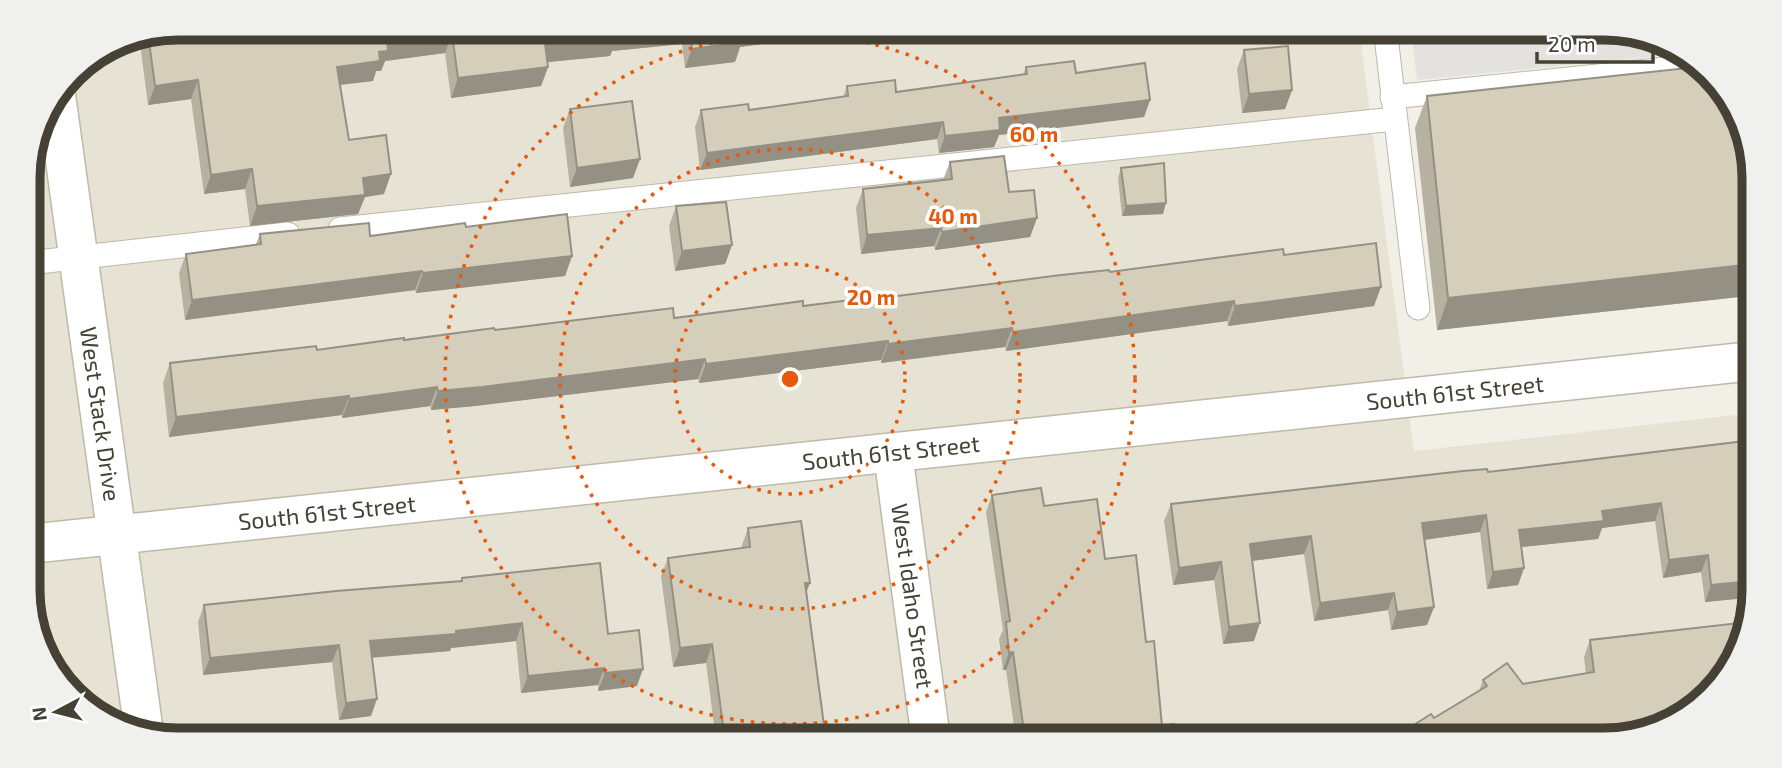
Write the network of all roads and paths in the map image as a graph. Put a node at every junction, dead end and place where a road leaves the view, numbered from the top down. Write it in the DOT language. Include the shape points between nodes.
graph roads {
  1 [pos="1386,40"];
  2 [pos="1686,67"];
  3 [pos="1393,108"];
  4 [pos="58,110"];
  5 [pos="79,257"];
  6 [pos="41,262"];
  7 [pos="1418,308"];
  8 [pos="1742,362"];
  9 [pos="893,453"];
  10 [pos="116,536"];
  11 [pos="40,543"];
  12 [pos="143,723"];
  13 [pos="929,727"];
  1 -- 3 [label="lane"];
  2 -- 3 [label="lane"];
  3 -- 5 [label="lane"];
  3 -- 7 [label="lane"];
  4 -- 5 [label="street, West Stack Drive"];
  5 -- 6 [label="lane"];
  5 -- 10 [label="street, West Stack Drive"];
  8 -- 9 [label="street, South 61st Street"];
  9 -- 10 [label="street, South 61st Street"];
  9 -- 13 [label="street, West Idaho Street"];
  10 -- 11 [label="street, South 61st Street"];
  10 -- 12 [label="street, West Stack Drive"];
}
